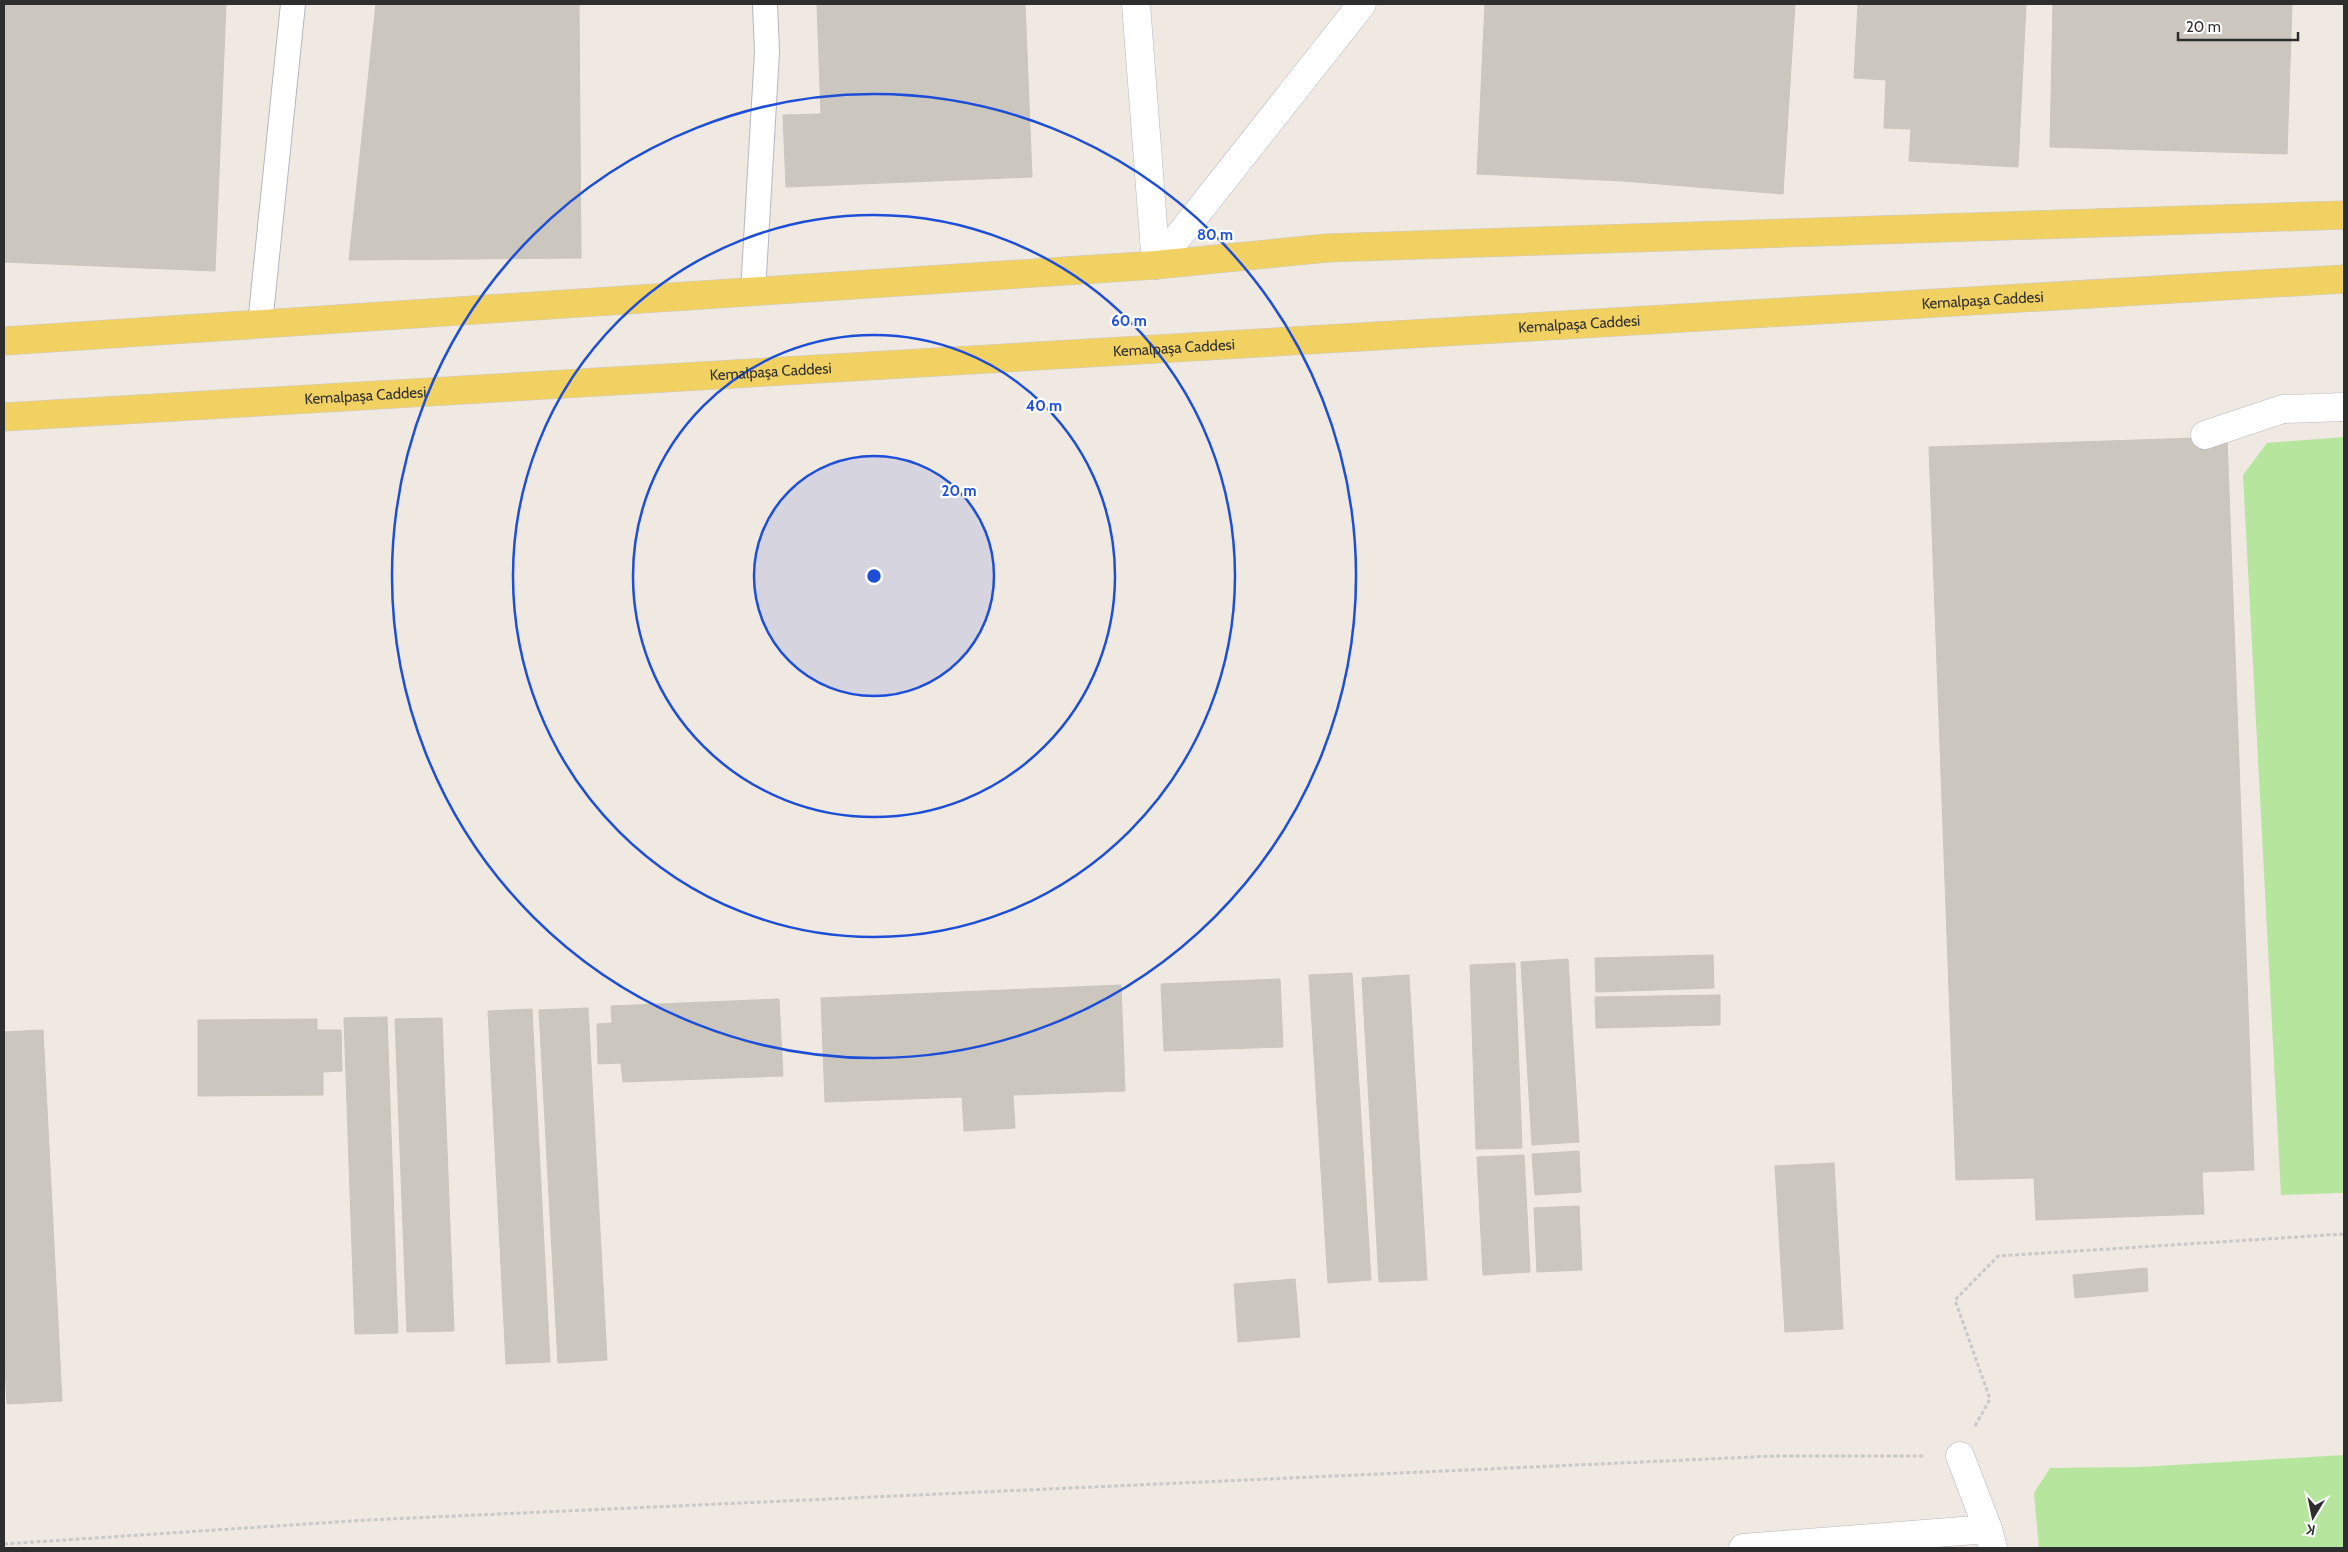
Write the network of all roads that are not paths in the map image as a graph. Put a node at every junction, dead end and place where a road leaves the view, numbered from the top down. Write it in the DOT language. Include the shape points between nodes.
graph roads {
  1 [pos="293,4"];
  2 [pos="765,4"];
  3 [pos="1136,4"];
  4 [pos="1362,4"];
  5 [pos="2344,215"];
  6 [pos="1156,266"];
  7 [pos="2344,280"];
  8 [pos="753,292"];
  9 [pos="260,324"];
  10 [pos="4,341"];
  11 [pos="2344,407"];
  12 [pos="4,417"];
  13 [pos="2205,435"];
  14 [pos="1960,1456"];
  15 [pos="1990,1539"];
  16 [pos="1742,1548"];
  1 -- 9 [label="lane"];
  2 -- 8 [label="lane" via="768,52"];
  3 -- 6 [label="street"];
  4 -- 6 [label="street"];
  5 -- 6 [label="main road" via="1327,248"];
  6 -- 8 [label="main road"];
  7 -- 12 [label="main road, Kemalpaşa Caddesi"];
  8 -- 9 [label="main road"];
  9 -- 10 [label="main road"];
  11 -- 13 [label="street" via="2283,409"];
  14 -- 15 [label="street"];
  15 -- 16 [label="street"];
}
